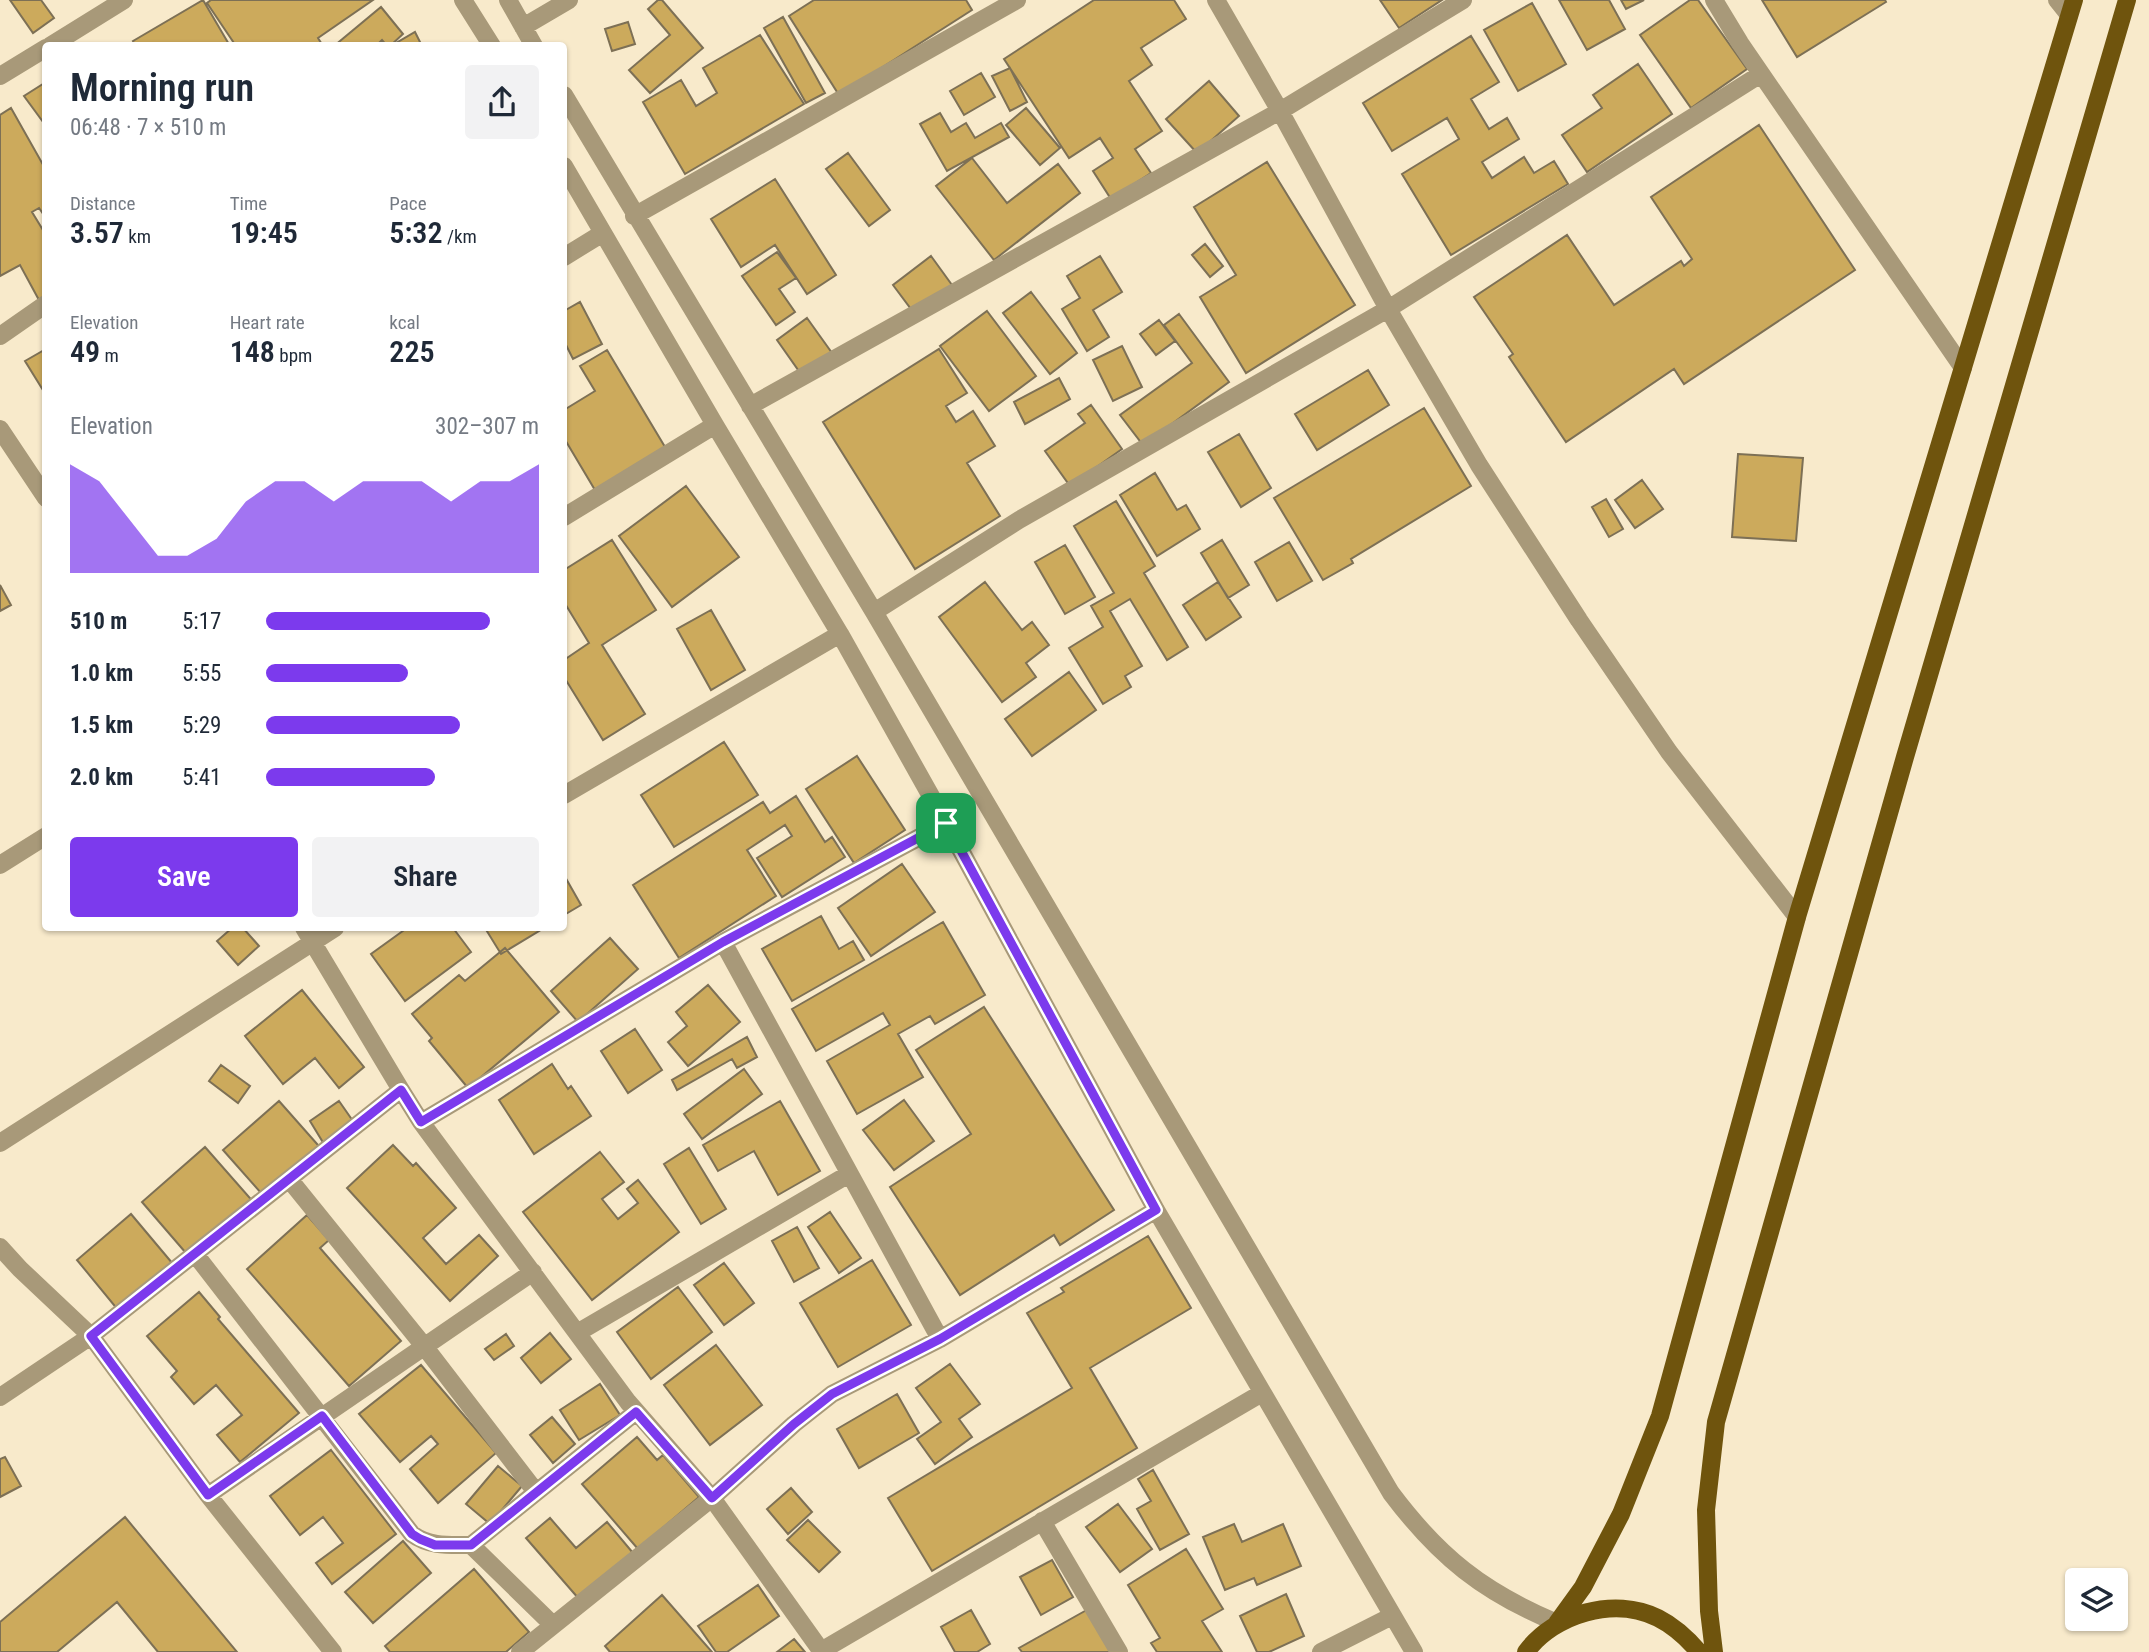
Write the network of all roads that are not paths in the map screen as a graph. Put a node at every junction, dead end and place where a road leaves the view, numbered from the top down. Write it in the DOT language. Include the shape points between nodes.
graph roads {
  1 [pos="124,0"];
  2 [pos="463,0"];
  3 [pos="508,0"];
  4 [pos="569,0"];
  5 [pos="1017,0"];
  6 [pos="1216,0"];
  7 [pos="1463,0"];
  8 [pos="1714,0"];
  9 [pos="2057,0"];
  10 [pos="2127,0"];
  11 [pos="2072,8"];
  12 [pos="523,27"];
  13 [pos="56,42"];
  14 [pos="490,42"];
  15 [pos="532,42"];
  16 [pos="42,51"];
  17 [pos="1761,74"];
  18 [pos="0,76"];
  19 [pos="567,100"];
  20 [pos="1280,111"];
  21 [pos="567,171"];
  22 [pos="634,216"];
  23 [pos="603,233"];
  24 [pos="567,255"];
  25 [pos="42,307"];
  26 [pos="1388,309"];
  27 [pos="0,336"];
  28 [pos="1963,369"];
  29 [pos="750,406"];
  30 [pos="715,425"];
  31 [pos="0,429"];
  32 [pos="42,492"];
  33 [pos="567,515"];
  34 [pos="874,612"];
  35 [pos="840,634"];
  36 [pos="567,793"];
  37 [pos="946,823"];
  38 [pos="42,839"];
  39 [pos="0,865"];
  40 [pos="1797,917"];
  41 [pos="308,934"];
  42 [pos="723,942"];
  43 [pos="401,1090"];
  44 [pos="421,1122"];
  45 [pos="0,1143"];
  46 [pos="849,1174"];
  47 [pos="289,1179"];
  48 [pos="1156,1210"];
  49 [pos="0,1247"];
  50 [pos="195,1254"];
  51 [pos="533,1272"];
  52 [pos="577,1333"];
  53 [pos="91,1336"];
  54 [pos="940,1339"];
  55 [pos="424,1346"];
  56 [pos="1262,1393"];
  57 [pos="0,1397"];
  58 [pos="636,1412"];
  59 [pos="322,1416"];
  60 [pos="536,1492"];
  61 [pos="208,1495"];
  62 [pos="712,1498"];
  63 [pos="1042,1521"];
  64 [pos="471,1545"];
  65 [pos="1392,1616"];
  66 [pos="1557,1623"];
  67 [pos="553,1625"];
  68 [pos="821,1651"];
  69 [pos="333,1652"];
  70 [pos="520,1652"];
  71 [pos="1119,1652"];
  72 [pos="1321,1652"];
  73 [pos="1415,1652"];
  74 [pos="1526,1652"];
  75 [pos="1699,1652"];
  76 [pos="1714,1652"];
  1 -- 13 [label="street"];
  2 -- 14 [label="street"];
  3 -- 12 [label="street"];
  4 -- 12 [label="street"];
  5 -- 22 [label="street"];
  6 -- 20 [label="street"];
  7 -- 20 [label="street"];
  8 -- 17 [label="street"];
  9 -- 11 [label="street"];
  10 -- 76 [label="main road" via="1716,1422 1706,1510"];
  11 -- 28 [label="main road"];
  12 -- 15 [label="street"];
  16 -- 18 [label="street"];
  17 -- 26 [label="street"];
  17 -- 28 [label="street"];
  19 -- 22 [label="street"];
  20 -- 26 [label="street"];
  20 -- 29 [label="street"];
  21 -- 23 [label="street"];
  22 -- 29 [label="street"];
  23 -- 24 [label="street"];
  23 -- 30 [label="street"];
  25 -- 27 [label="street"];
  26 -- 34 [label="street" via="1019,520"];
  26 -- 40 [label="street" via="1479,465 1579,620 1669,752"];
  28 -- 40 [label="main road"];
  29 -- 34 [label="street"];
  30 -- 33 [label="street"];
  30 -- 35 [label="street"];
  31 -- 32 [label="street"];
  34 -- 66 [label="street" via="1391,1493 1428,1539 1464,1571 1493,1592"];
  35 -- 36 [label="street"];
  35 -- 37 [label="street"];
  37 -- 42 [label="street"];
  37 -- 48 [label="street"];
  38 -- 39 [label="street"];
  40 -- 66 [label="main road" via="1660,1416 1621,1514 1583,1587"];
  41 -- 43 [label="street"];
  41 -- 45 [label="street"];
  42 -- 44 [label="street"];
  42 -- 46 [label="street"];
  43 -- 44 [label="street"];
  43 -- 47 [label="street"];
  44 -- 51 [label="street"];
  46 -- 52 [label="street"];
  46 -- 54 [label="street"];
  47 -- 50 [label="street"];
  47 -- 55 [label="street"];
  48 -- 54 [label="street"];
  48 -- 56 [label="street"];
  49 -- 53 [label="street"];
  50 -- 53 [label="street"];
  50 -- 59 [label="street"];
  51 -- 52 [label="street"];
  51 -- 55 [label="street"];
  52 -- 58 [label="street"];
  53 -- 57 [label="street"];
  53 -- 61 [label="street"];
  54 -- 62 [label="street" via="832,1394"];
  55 -- 59 [label="street"];
  55 -- 60 [label="street"];
  56 -- 63 [label="street"];
  56 -- 65 [label="street"];
  58 -- 60 [label="street"];
  58 -- 62 [label="street"];
  59 -- 61 [label="street"];
  59 -- 64 [label="street" via="412,1534 435,1545"];
  60 -- 64 [label="street"];
  61 -- 69 [label="street"];
  62 -- 67 [label="street"];
  62 -- 68 [label="street"];
  63 -- 68 [label="street"];
  63 -- 71 [label="street"];
  64 -- 67 [label="street"];
  65 -- 72 [label="street"];
  65 -- 73 [label="street"];
  66 -- 74 [label="main road"];
  66 -- 75 [label="main road" via="1589,1611 1623,1609 1656,1617 1684,1635"];
  67 -- 70 [label="street"];
}
